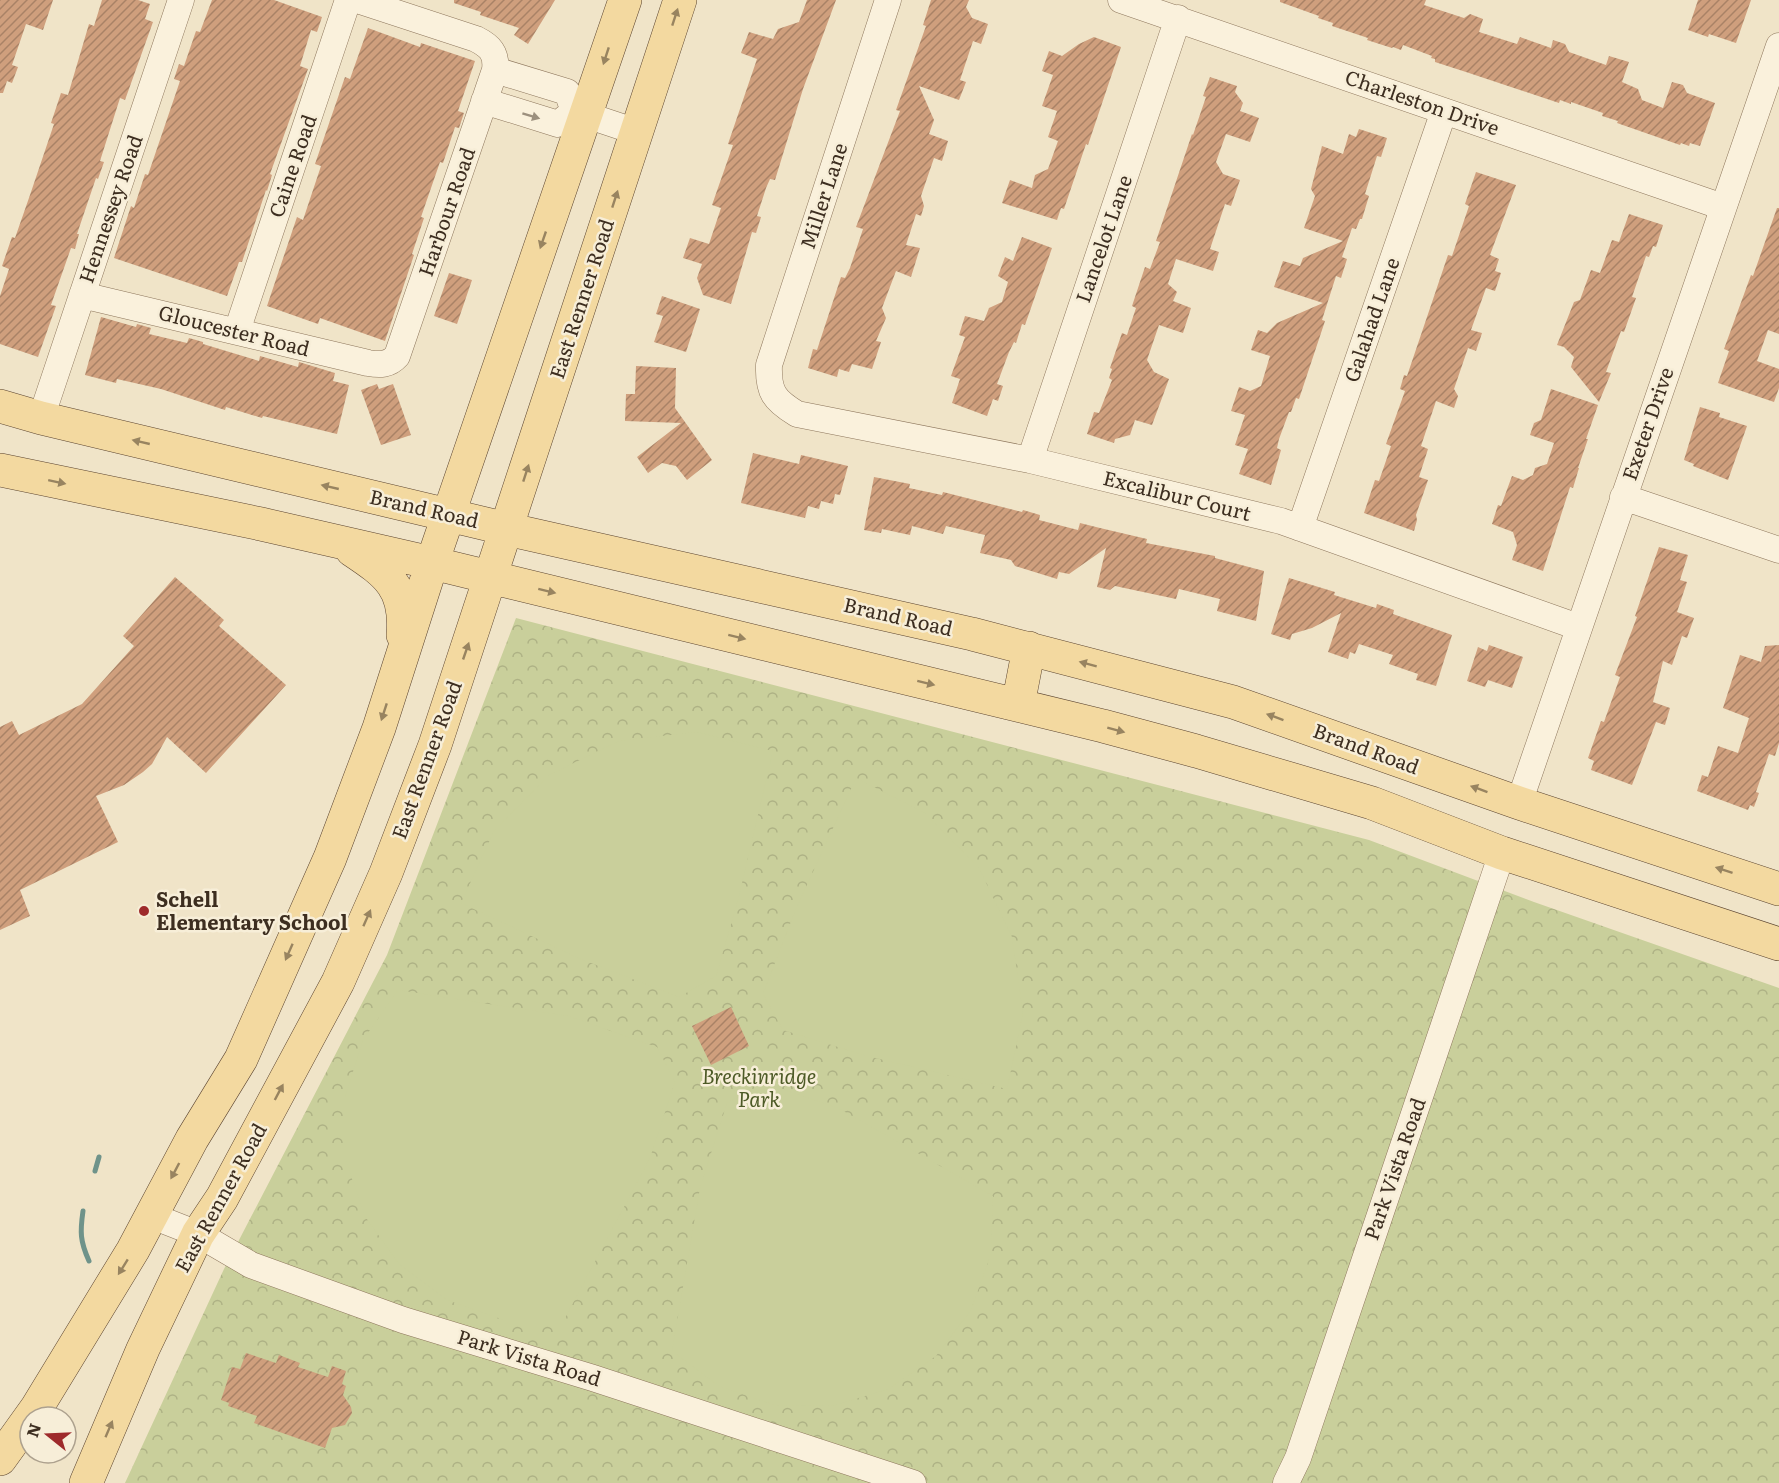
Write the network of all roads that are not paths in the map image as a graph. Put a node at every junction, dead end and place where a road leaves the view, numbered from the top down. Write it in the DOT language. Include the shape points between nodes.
graph roads {
  1 [pos="181,0"];
  2 [pos="348,0"];
  3 [pos="357,0"];
  4 [pos="625,0"];
  5 [pos="681,0"];
  6 [pos="888,0"];
  7 [pos="1121,0"];
  8 [pos="1178,18"];
  9 [pos="1779,46"];
  10 [pos="495,62"];
  11 [pos="484,101"];
  12 [pos="1444,111"];
  13 [pos="580,113"];
  14 [pos="637,132"];
  15 [pos="1723,207"];
  16 [pos="82,295"];
  17 [pos="237,331"];
  18 [pos="386,364"];
  19 [pos="772,393"];
  20 [pos="0,406"];
  21 [pos="42,418"];
  22 [pos="1030,460"];
  23 [pos="0,470"];
  24 [pos="1623,497"];
  25 [pos="448,515"];
  26 [pos="1300,528"];
  27 [pos="507,529"];
  28 [pos="340,542"];
  29 [pos="1779,550"];
  30 [pos="432,563"];
  31 [pos="491,577"];
  32 [pos="1578,627"];
  33 [pos="1029,648"];
  34 [pos="402,656"];
  35 [pos="1018,705"];
  36 [pos="1519,803"];
  37 [pos="1502,853"];
  38 [pos="1779,889"];
  39 [pos="1779,944"];
  40 [pos="152,1216"];
  41 [pos="198,1233"];
  42 [pos="0,1459"];
  43 [pos="86,1483"];
  44 [pos="914,1483"];
  45 [pos="1286,1483"];
  1 -- 16 [label="street, Hennessey Road"];
  2 -- 17 [label="street, Caine Road"];
  3 -- 10 [label="street" via="476,39 492,48"];
  4 -- 13 [label="main road, one-way"];
  14 -- 5 [label="main road, East Renner Road, one-way"];
  6 -- 19 [label="street, Miller Lane" via="769,365"];
  7 -- 8 [label="street, Charleston Drive"];
  8 -- 12 [label="street, Charleston Drive"];
  8 -- 22 [label="street, Lancelot Lane"];
  9 -- 15 [label="street, Exeter Drive"];
  10 -- 11 [label="street, Harbour Road"];
  10 -- 13 [label="street" via="567,92"];
  11 -- 13 [label="street, one-way" via="558,124"];
  11 -- 18 [label="street, Harbour Road" via="398,356"];
  12 -- 15 [label="street, Charleston Drive"];
  12 -- 26 [label="street, Galahad Lane"];
  13 -- 14 [label="street"];
  13 -- 25 [label="main road, one-way"];
  27 -- 14 [label="main road, East Renner Road, one-way"];
  15 -- 24 [label="street, Exeter Drive"];
  16 -- 17 [label="street, Gloucester Road"];
  16 -- 21 [label="street, Hennessey Road"];
  17 -- 18 [label="street, Gloucester Road"];
  19 -- 22 [label="street, Excalibur Court" via="797,414"];
  20 -- 21 [label="main road, Brand Road"];
  25 -- 21 [label="main road, Brand Road, one-way"];
  22 -- 26 [label="street, Excalibur Court"];
  23 -- 28 [label="main road, one-way"];
  24 -- 29 [label="street"];
  24 -- 32 [label="street, Exeter Drive"];
  25 -- 27 [label="main road, Brand Road"];
  25 -- 30 [label="main road"];
  26 -- 32 [label="street, Excalibur Court"];
  27 -- 31 [label="main road, East Renner Road"];
  27 -- 33 [label="main road, Brand Road"];
  28 -- 30 [label="main road"];
  28 -- 34 [label="main road" via="380,569 399,593 404,619"];
  30 -- 31 [label="main road"];
  30 -- 34 [label="main road"];
  31 -- 35 [label="main road, one-way"];
  41 -- 31 [label="main road, East Renner Road, one-way" via="222,1198 338,982 386,873 435,744"];
  32 -- 36 [label="street, Exeter Drive"];
  33 -- 35 [label="main road"];
  36 -- 33 [label="main road, Brand Road, one-way" via="1233,702"];
  34 -- 40 [label="main road, one-way" via="330,858 242,1059 192,1138"];
  35 -- 37 [label="main road, one-way" via="1196,751 1372,803"];
  36 -- 37 [label="main road"];
  38 -- 36 [label="main road, Brand Road, one-way"];
  37 -- 39 [label="main road"];
  37 -- 45 [label="street, Park Vista Road" via="1298,1458"];
  40 -- 41 [label="street, Park Vista Road"];
  40 -- 42 [label="main road, one-way" via="36,1408"];
  43 -- 41 [label="main road, East Renner Road, one-way"];
  41 -- 44 [label="street, Park Vista Road" via="251,1265 403,1320"];
}
